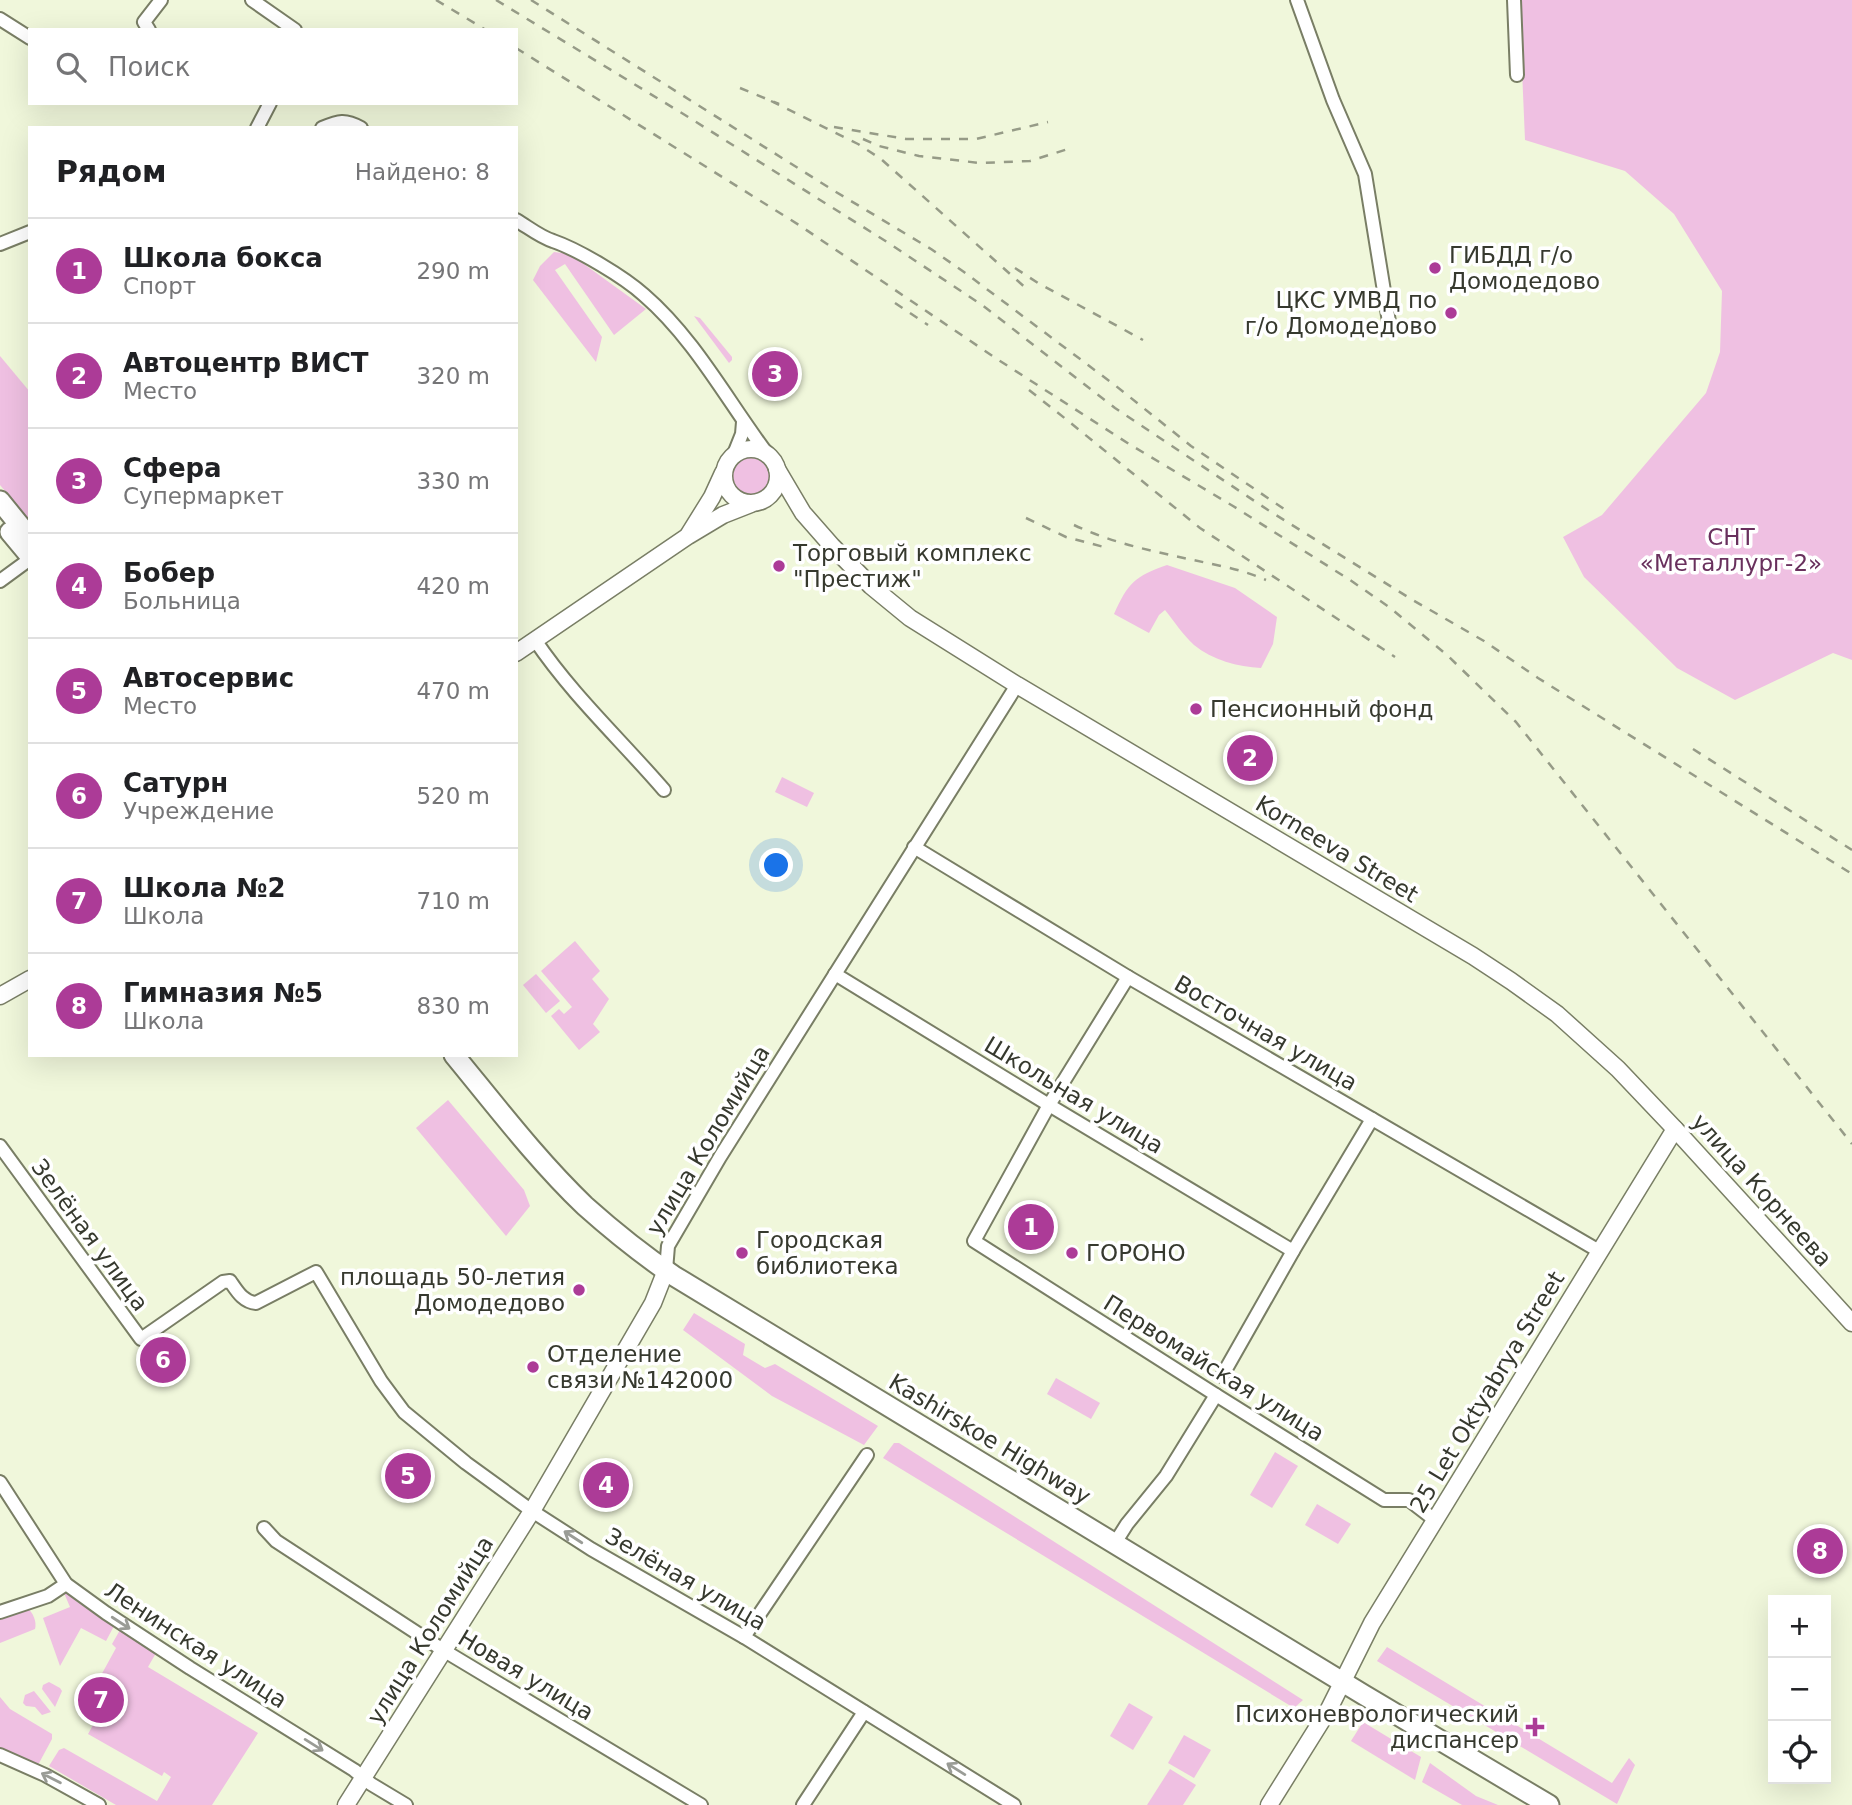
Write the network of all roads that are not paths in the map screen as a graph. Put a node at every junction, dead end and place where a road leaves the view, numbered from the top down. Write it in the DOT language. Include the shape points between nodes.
graph roads {
  1 [pos="161,0"];
  2 [pos="252,0"];
  3 [pos="1297,0"];
  4 [pos="1514,0"];
  5 [pos="0,19"];
  6 [pos="148,28"];
  7 [pos="292,28"];
  8 [pos="28,37"];
  9 [pos="1517,75"];
  10 [pos="269,105"];
  11 [pos="355,125"];
  12 [pos="258,126"];
  13 [pos="328,126"];
  14 [pos="518,221"];
  15 [pos="28,233"];
  16 [pos="0,244"];
  17 [pos="1390,328"];
  18 [pos="744,422"];
  19 [pos="734,454"];
  20 [pos="773,462"];
  21 [pos="723,473"];
  22 [pos="0,501"];
  23 [pos="756,503"];
  24 [pos="803,513"];
  25 [pos="0,520"];
  26 [pos="28,536"];
  27 [pos="688,536"];
  28 [pos="28,555"];
  29 [pos="28,560"];
  30 [pos="0,581"];
  31 [pos="535,640"];
  32 [pos="518,652"];
  33 [pos="1017,685"];
  34 [pos="664,790"];
  35 [pos="914,847"];
  36 [pos="835,974"];
  37 [pos="1128,977"];
  38 [pos="28,980"];
  39 [pos="0,996"];
  40 [pos="441,1057"];
  41 [pos="456,1057"];
  42 [pos="1049,1105"];
  43 [pos="1371,1119"];
  44 [pos="1675,1129"];
  45 [pos="0,1146"];
  46 [pos="1293,1251"];
  47 [pos="1599,1251"];
  48 [pos="664,1276"];
  49 [pos="1852,1322"];
  50 [pos="1222,1376"];
  51 [pos="1216,1395"];
  52 [pos="867,1455"];
  53 [pos="0,1482"];
  54 [pos="532,1511"];
  55 [pos="1435,1520"];
  56 [pos="264,1528"];
  57 [pos="1115,1544"];
  58 [pos="66,1584"];
  59 [pos="0,1612"];
  60 [pos="744,1637"];
  61 [pos="443,1650"];
  62 [pos="1340,1688"];
  63 [pos="864,1712"];
  64 [pos="0,1755"];
  65 [pos="364,1778"];
  66 [pos="99,1805"];
  67 [pos="346,1805"];
  68 [pos="406,1805"];
  69 [pos="701,1805"];
  70 [pos="803,1805"];
  71 [pos="1014,1805"];
  72 [pos="1269,1805"];
  73 [pos="1526,1805"];
  74 [pos="1549,1805"];
  1 -- 6 [label="street" via="144,22"];
  2 -- 7 [label="street"];
  3 -- 17 [label="street" via="1365,174"];
  4 -- 9 [label="street"];
  5 -- 8 [label="street"];
  10 -- 12 [label="street"];
  11 -- 13 [label="street"];
  14 -- 18 [label="street" via="575,251 650,301 685,340"];
  15 -- 16 [label="street"];
  18 -- 19 [label="street"];
  18 -- 20 [label="street"];
  19 -- 20 [label="street" via="763,451"];
  19 -- 21 [label="street"];
  20 -- 23 [label="street" via="778,476 774,490"];
  20 -- 24 [label="street"];
  21 -- 23 [label="street" via="730,495"];
  21 -- 27 [label="street"];
  22 -- 26 [label="main road"];
  23 -- 24 [label="street" via="780,504"];
  23 -- 27 [label="street"];
  24 -- 33 [label="street" via="889,601"];
  25 -- 28 [label="main road"];
  27 -- 31 [label="street"];
  29 -- 30 [label="street"];
  31 -- 32 [label="street"];
  31 -- 34 [label="street" via="561,677"];
  33 -- 35 [label="street, улица Коломийца"];
  33 -- 44 [label="street, улица Корнеева" via="1511,981 1596,1048"];
  35 -- 36 [label="street, улица Коломийца"];
  35 -- 37 [label="street, Восточная улица"];
  36 -- 42 [label="street, Школьная улица"];
  36 -- 48 [label="street, улица Коломийца" via="668,1247"];
  37 -- 42 [label="street"];
  37 -- 43 [label="street, Восточная улица"];
  38 -- 39 [label="street"];
  40 -- 48 [label="main road, Kashirskoe Highway" via="572,1208 613,1245"];
  41 -- 48 [label="main road, Kashirskoe Highway" via="574,1195"];
  42 -- 46 [label="street, Школьная улица"];
  42 -- 51 [label="street, Первомайская улица" via="974,1241"];
  43 -- 46 [label="street"];
  43 -- 47 [label="street, Восточная улица"];
  44 -- 47 [label="street, 25 Let Oktyabrya Street"];
  44 -- 49 [label="street, улица Корнеева"];
  45 -- 54 [label="street, Зелёная улица" via="141,1339 223,1282 230,1281 239,1294 256,1303 316,1272 404,1412"];
  46 -- 50 [label="street"];
  47 -- 55 [label="street, 25 Let Oktyabrya Street"];
  48 -- 54 [label="street, улица Коломийца" via="653,1303"];
  48 -- 57 [label="main road, Kashirskoe Highway"];
  48 -- 62 [label="main road, Kashirskoe Highway"];
  51 -- 55 [label="street, Первомайская улица" via="1384,1500 1409,1500"];
  51 -- 57 [label="street" via="1166,1476"];
  52 -- 60 [label="street"];
  53 -- 58 [label="street, Ленинская улица"];
  60 -- 54 [label="street, Зелёная улица, one-way"];
  54 -- 61 [label="street, улица Коломийца"];
  55 -- 62 [label="street, 25 Let Oktyabrya Street" via="1372,1623"];
  56 -- 61 [label="street, Новая улица" via="276,1541"];
  57 -- 62 [label="main road, Kashirskoe Highway"];
  58 -- 59 [label="street" via="48,1596"];
  58 -- 65 [label="street, Ленинская улица, one-way"];
  60 -- 63 [label="street, Зелёная улица"];
  61 -- 65 [label="street, улица Коломийца"];
  61 -- 69 [label="street, Новая улица"];
  62 -- 72 [label="street, 25 Let Oktyabrya Street"];
  62 -- 73 [label="main road, Kashirskoe Highway"];
  62 -- 74 [label="main road, Kashirskoe Highway"];
  63 -- 70 [label="street"];
  71 -- 63 [label="street, Зелёная улица, one-way"];
  66 -- 64 [label="street, one-way"];
  65 -- 67 [label="street, улица Коломийца"];
  65 -- 68 [label="street, Ленинская улица"];
}
